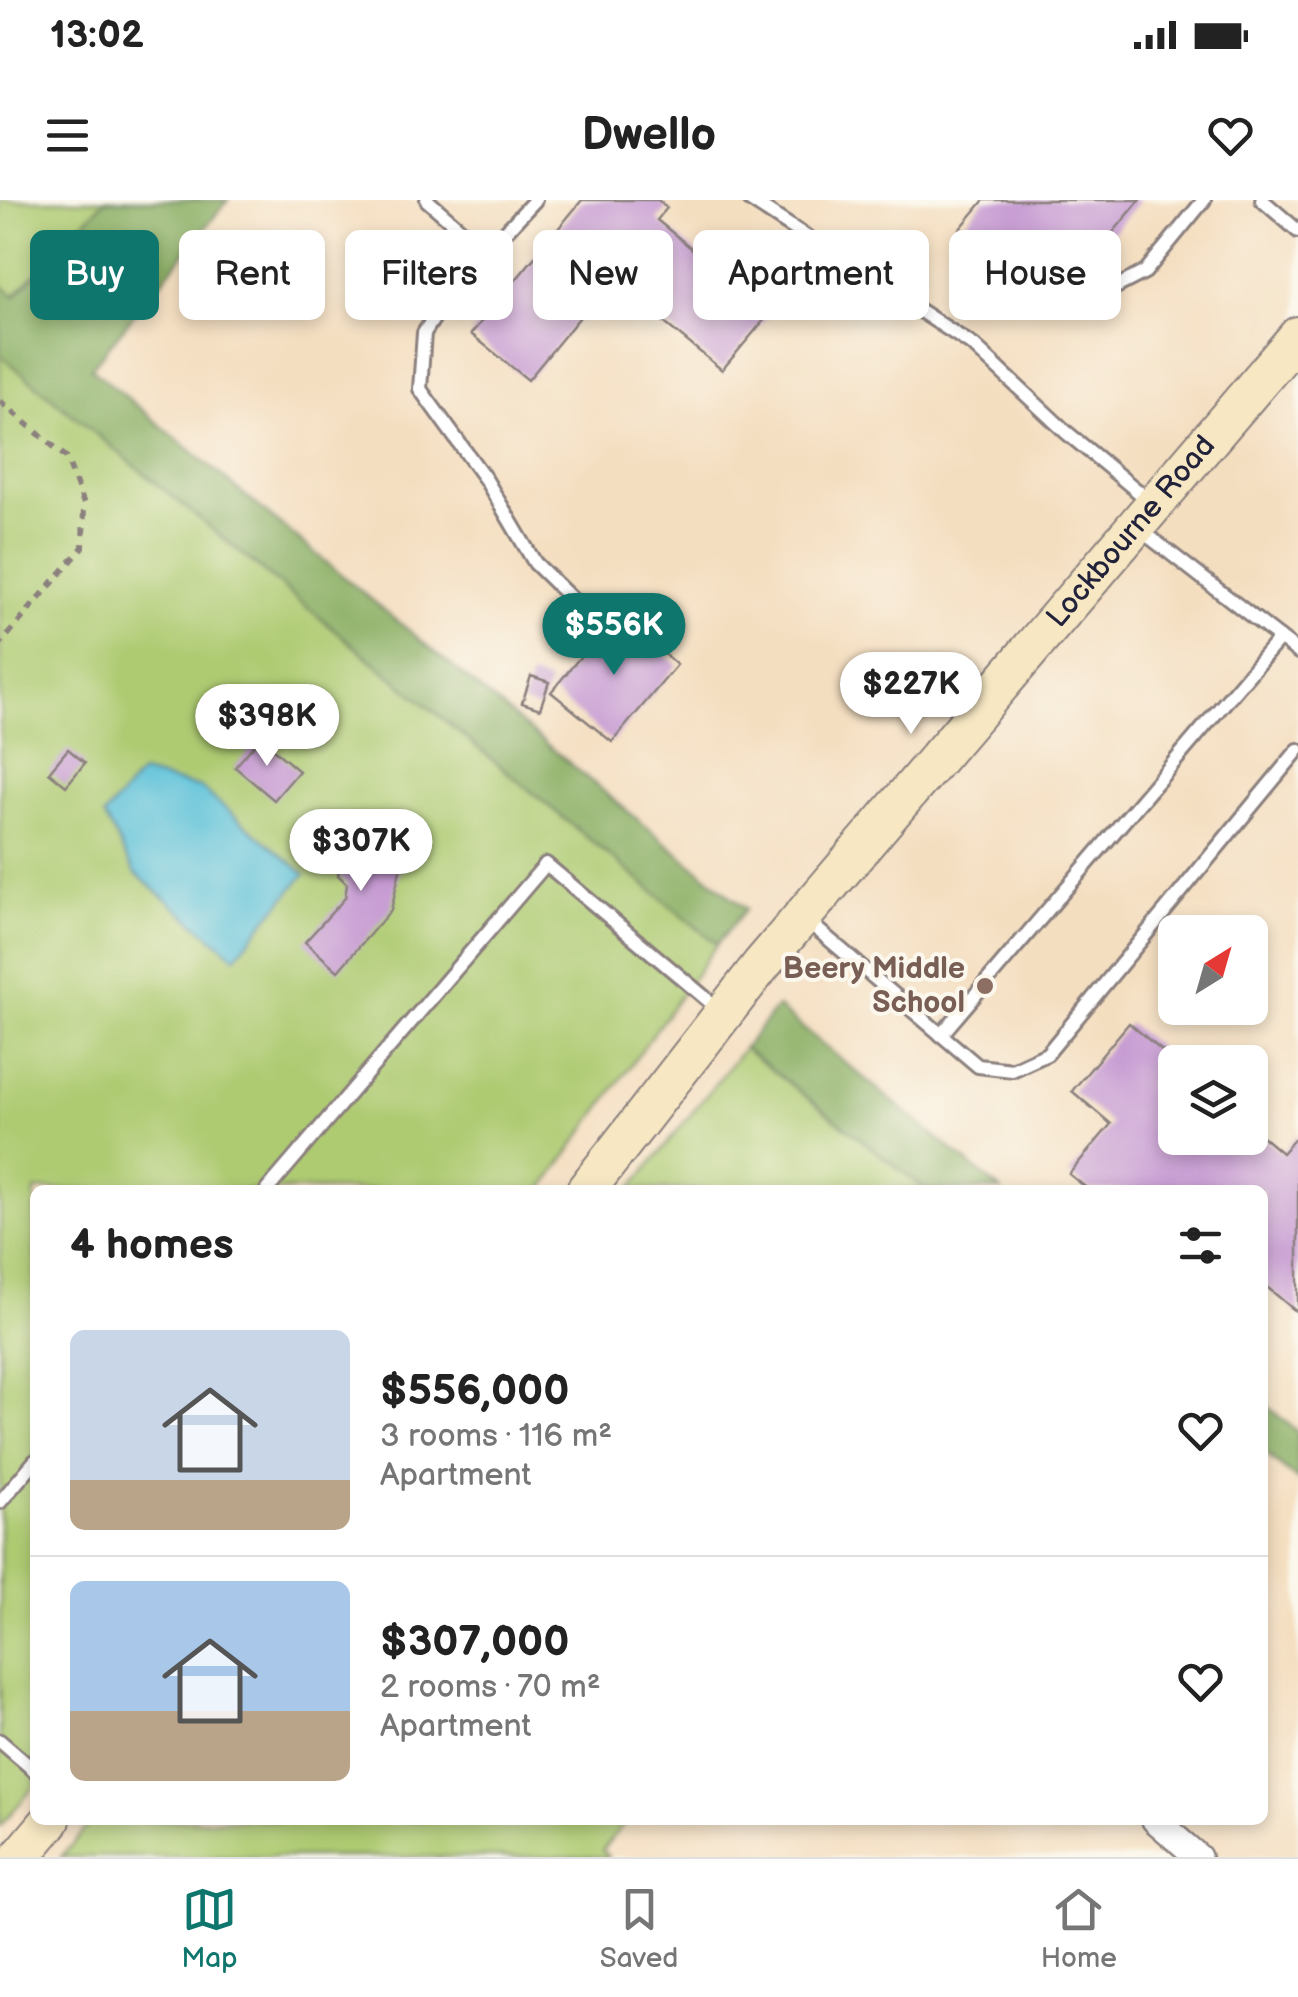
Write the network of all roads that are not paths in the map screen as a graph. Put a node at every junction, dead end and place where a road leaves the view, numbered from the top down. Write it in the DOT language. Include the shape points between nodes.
graph roads {
  1 [pos="426,200"];
  2 [pos="535,200"];
  3 [pos="750,200"];
  4 [pos="1204,200"];
  5 [pos="1262,200"];
  6 [pos="461,230"];
  7 [pos="506,230"];
  8 [pos="1298,232"];
  9 [pos="1121,284"];
  10 [pos="432,320"];
  11 [pos="1298,336"];
  12 [pos="1145,516"];
  13 [pos="588,614"];
  14 [pos="1280,638"];
  15 [pos="1298,652"];
  16 [pos="1298,750"];
  17 [pos="802,916"];
  18 [pos="724,1014"];
  19 [pos="941,1035"];
  20 [pos="271,1185"];
  21 [pos="590,1185"];
  22 [pos="30,1468"];
  23 [pos="0,1502"];
  24 [pos="0,1741"];
  25 [pos="30,1767"];
  26 [pos="48,1825"];
  27 [pos="1162,1825"];
  28 [pos="20,1857"];
  29 [pos="1198,1857"];
  1 -- 6 [label="lane"];
  2 -- 7 [label="lane"];
  3 -- 12 [label="lane" via="974,346"];
  4 -- 9 [label="lane" via="1145,272"];
  5 -- 8 [label="lane"];
  10 -- 13 [label="lane" via="424,333 420,388 535,563"];
  11 -- 12 [label="main road, Lockbourne Road"];
  12 -- 14 [label="lane"];
  12 -- 17 [label="main road, Lockbourne Road"];
  14 -- 15 [label="lane"];
  14 -- 19 [label="lane"];
  16 -- 19 [label="lane" via="1047,1054 1012,1070 978,1066"];
  17 -- 18 [label="main road, Lockbourne Road"];
  17 -- 19 [label="lane"];
  18 -- 20 [label="lane" via="546,864"];
  18 -- 21 [label="main road, Lockbourne Road"];
  22 -- 23 [label="lane"];
  24 -- 25 [label="lane"];
  26 -- 28 [label="main road"];
  27 -- 29 [label="street"];
}
